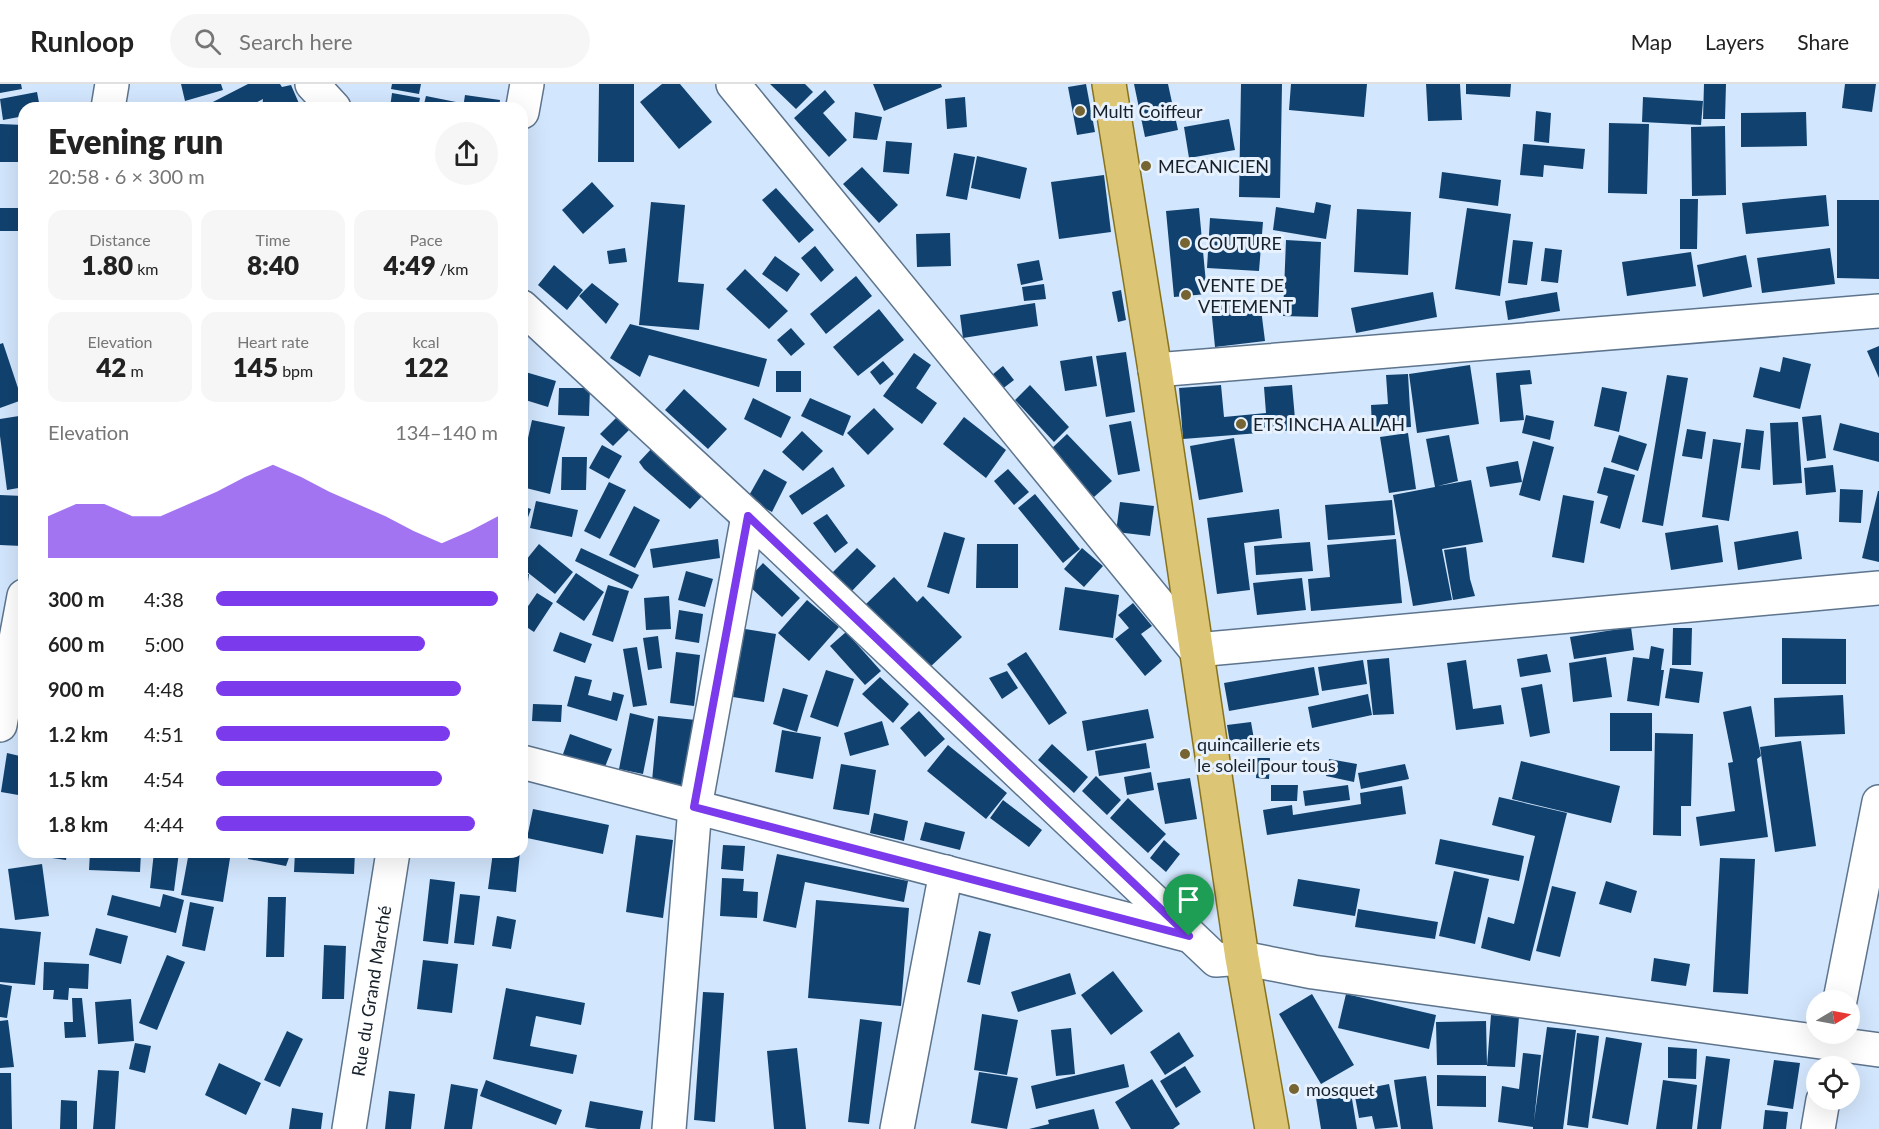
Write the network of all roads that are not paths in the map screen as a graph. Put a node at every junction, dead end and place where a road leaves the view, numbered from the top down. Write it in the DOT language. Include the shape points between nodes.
graph roads {
  1 [pos="112,84"];
  2 [pos="312,84"];
  3 [pos="528,84"];
  4 [pos="733,84"];
  5 [pos="1109,84"];
  6 [pos="109,102"];
  7 [pos="328,102"];
  8 [pos="524,102"];
  9 [pos="1879,311"];
  10 [pos="528,313"];
  11 [pos="1155,370"];
  12 [pos="748,516"];
  13 [pos="1879,588"];
  14 [pos="17,611"];
  15 [pos="1196,650"];
  16 [pos="0,725"];
  17 [pos="528,764"];
  18 [pos="1879,802"];
  19 [pos="694,807"];
  20 [pos="392,858"];
  21 [pos="946,872"];
  22 [pos="1189,936"];
  23 [pos="1242,958"];
  24 [pos="1842,990"];
  25 [pos="1831,1047"];
  26 [pos="1879,1050"];
  27 [pos="1821,1110"];
  28 [pos="349,1129"];
  29 [pos="669,1129"];
  30 [pos="897,1129"];
  31 [pos="1272,1129"];
  32 [pos="1818,1129"];
  1 -- 6 [label="street"];
  2 -- 7 [label="street"];
  3 -- 8 [label="street"];
  4 -- 15 [label="street"];
  5 -- 11 [label="main road"];
  9 -- 11 [label="street"];
  10 -- 12 [label="street"];
  11 -- 15 [label="main road"];
  12 -- 19 [label="street"];
  12 -- 22 [label="street"];
  13 -- 15 [label="street"];
  14 -- 16 [label="street"];
  15 -- 23 [label="main road"];
  17 -- 19 [label="street"];
  18 -- 24 [label="street"];
  19 -- 21 [label="street"];
  19 -- 29 [label="street"];
  20 -- 28 [label="street, Rue du Grand Marché"];
  21 -- 22 [label="street"];
  21 -- 30 [label="street"];
  22 -- 23 [label="street" via="1216,960"];
  23 -- 25 [label="street" via="1313,972"];
  23 -- 31 [label="main road"];
  25 -- 26 [label="street"];
  27 -- 32 [label="street"];
}
